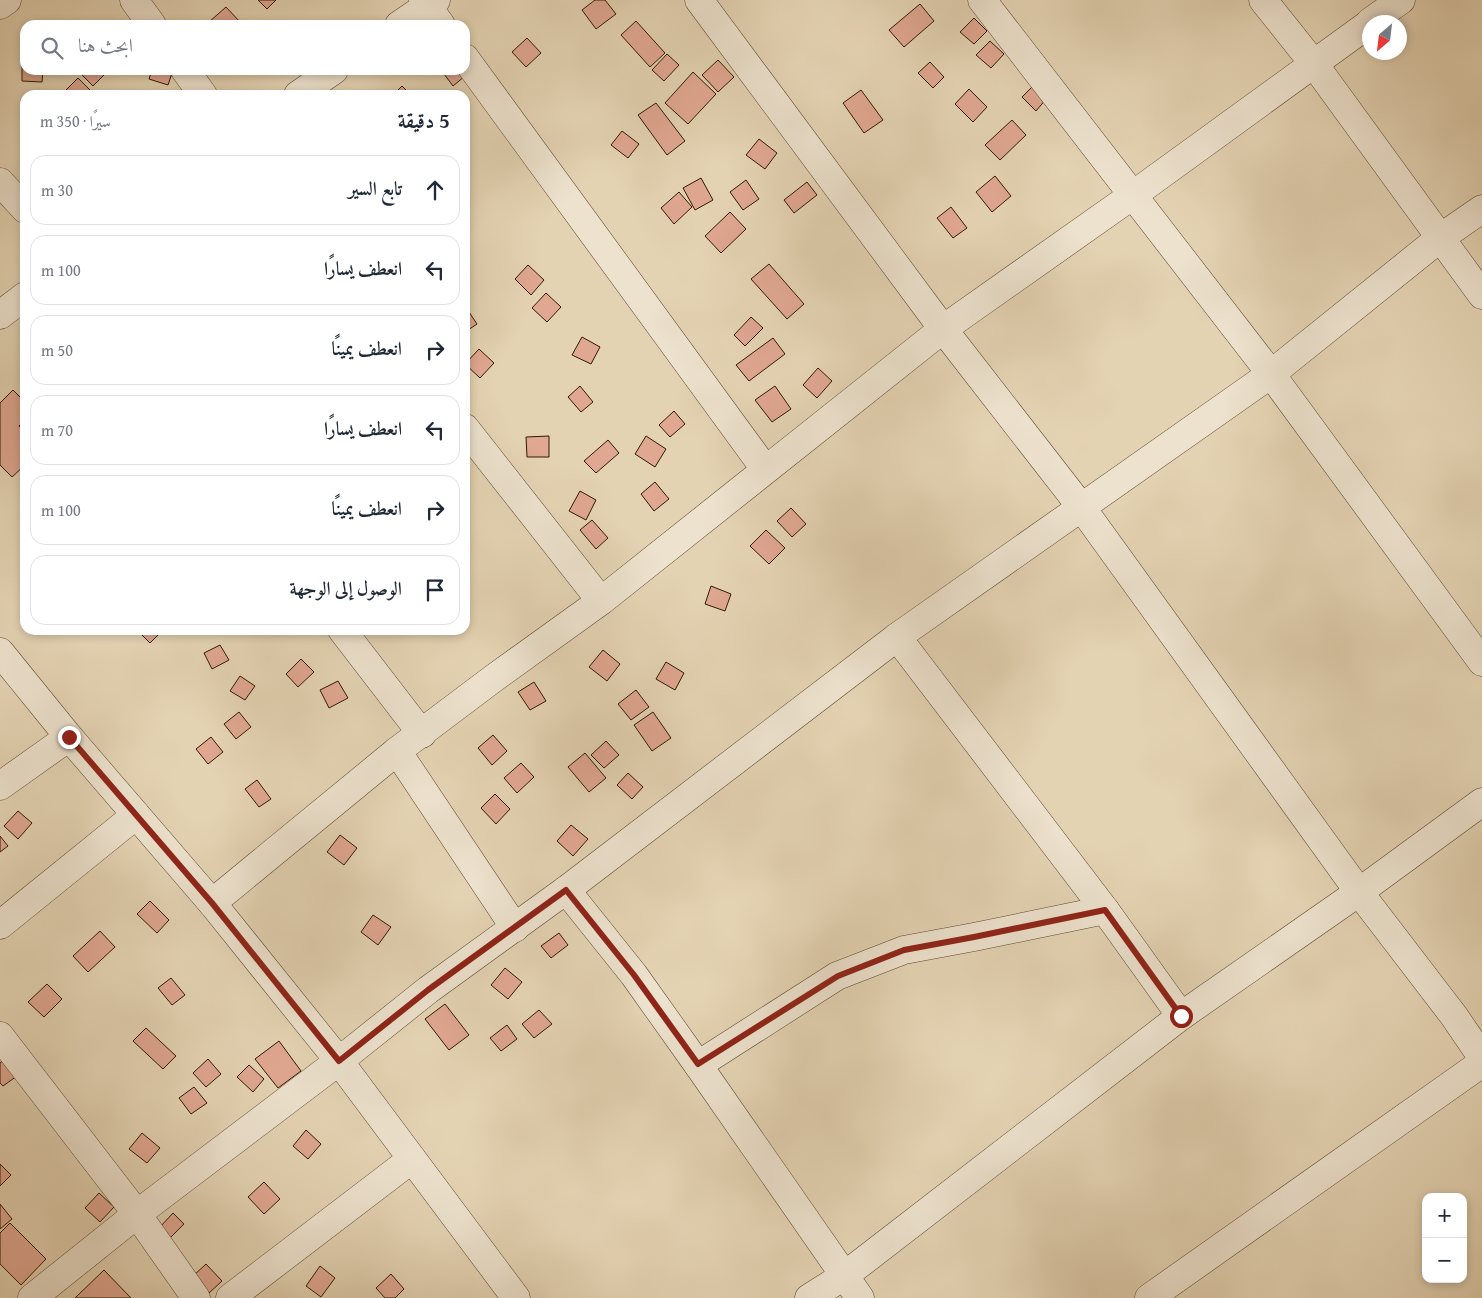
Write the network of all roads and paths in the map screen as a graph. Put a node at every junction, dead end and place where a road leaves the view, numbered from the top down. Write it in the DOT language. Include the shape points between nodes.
graph roads {
  1 [pos="7,0"];
  2 [pos="134,0"];
  3 [pos="699,0"];
  4 [pos="982,0"];
  5 [pos="1263,0"];
  6 [pos="1401,0"];
  7 [pos="0,5"];
  8 [pos="432,8"];
  9 [pos="1381,15"];
  10 [pos="148,20"];
  11 [pos="409,20"];
  12 [pos="1362,29"];
  13 [pos="1314,64"];
  14 [pos="470,65"];
  15 [pos="189,75"];
  16 [pos="327,75"];
  17 [pos="199,90"];
  18 [pos="305,90"];
  19 [pos="0,182"];
  20 [pos="1133,195"];
  21 [pos="20,204"];
  22 [pos="1482,209"];
  23 [pos="1440,238"];
  24 [pos="1482,295"];
  25 [pos="20,300"];
  26 [pos="0,315"];
  27 [pos="943,329"];
  28 [pos="1271,374"];
  29 [pos="470,434"];
  30 [pos="765,469"];
  31 [pos="1082,508"];
  32 [pos="601,601"];
  33 [pos="346,635"];
  34 [pos="898,637"];
  35 [pos="0,652"];
  36 [pos="1482,662"];
  37 [pos="422,734"];
  38 [pos="69,737"];
  39 [pos="397,751"];
  40 [pos="0,786"];
  41 [pos="1482,802"];
  42 [pos="136,816"];
  43 [pos="566,890"];
  44 [pos="1360,892"];
  45 [pos="212,903"];
  46 [pos="1105,910"];
  47 [pos="0,925"];
  48 [pos="514,928"];
  49 [pos="1181,1016"];
  50 [pos="0,1036"];
  51 [pos="1482,1057"];
  52 [pos="339,1061"];
  53 [pos="1482,1063"];
  54 [pos="698,1064"];
  55 [pos="412,1159"];
  56 [pos="137,1214"];
  57 [pos="844,1276"];
  58 [pos="32,1298"];
  59 [pos="196,1298"];
  60 [pos="230,1298"];
  61 [pos="516,1298"];
  62 [pos="809,1298"];
  63 [pos="860,1298"];
  64 [pos="1149,1298"];
  1 -- 7 [label="street"];
  2 -- 10 [label="street"];
  3 -- 27 [label="street"];
  4 -- 20 [label="street"];
  5 -- 13 [label="street"];
  6 -- 9 [label="street"];
  8 -- 11 [label="street"];
  12 -- 13 [label="street"];
  13 -- 20 [label="street"];
  13 -- 23 [label="street"];
  14 -- 30 [label="street"];
  15 -- 17 [label="street"];
  16 -- 18 [label="street"];
  19 -- 21 [label="street"];
  20 -- 27 [label="street"];
  20 -- 28 [label="street"];
  22 -- 23 [label="street"];
  23 -- 24 [label="street"];
  23 -- 28 [label="street"];
  25 -- 26 [label="street"];
  27 -- 30 [label="street"];
  27 -- 31 [label="street"];
  28 -- 31 [label="street"];
  28 -- 36 [label="street"];
  29 -- 32 [label="street"];
  30 -- 32 [label="street"];
  31 -- 34 [label="street"];
  31 -- 44 [label="street"];
  32 -- 37 [label="street"];
  33 -- 37 [label="street"];
  34 -- 43 [label="street"];
  34 -- 46 [label="street"];
  35 -- 38 [label="street"];
  37 -- 39 [label="street"];
  38 -- 40 [label="street"];
  38 -- 42 [label="street"];
  39 -- 45 [label="street"];
  39 -- 48 [label="street"];
  41 -- 44 [label="street"];
  42 -- 45 [label="street"];
  42 -- 47 [label="street"];
  43 -- 48 [label="street"];
  43 -- 54 [label="street" via="634,975"];
  44 -- 49 [label="street"];
  44 -- 51 [label="street"];
  45 -- 52 [label="street"];
  46 -- 49 [label="street"];
  46 -- 54 [label="street" via="904,950 838,976"];
  48 -- 52 [label="street" via="428,990"];
  49 -- 57 [label="street"];
  50 -- 56 [label="street"];
  52 -- 55 [label="street"];
  52 -- 56 [label="street"];
  53 -- 64 [label="street"];
  54 -- 57 [label="street"];
  55 -- 60 [label="street"];
  55 -- 61 [label="street"];
  56 -- 58 [label="street"];
  56 -- 59 [label="street"];
  57 -- 62 [label="street"];
  57 -- 63 [label="street"];
}
